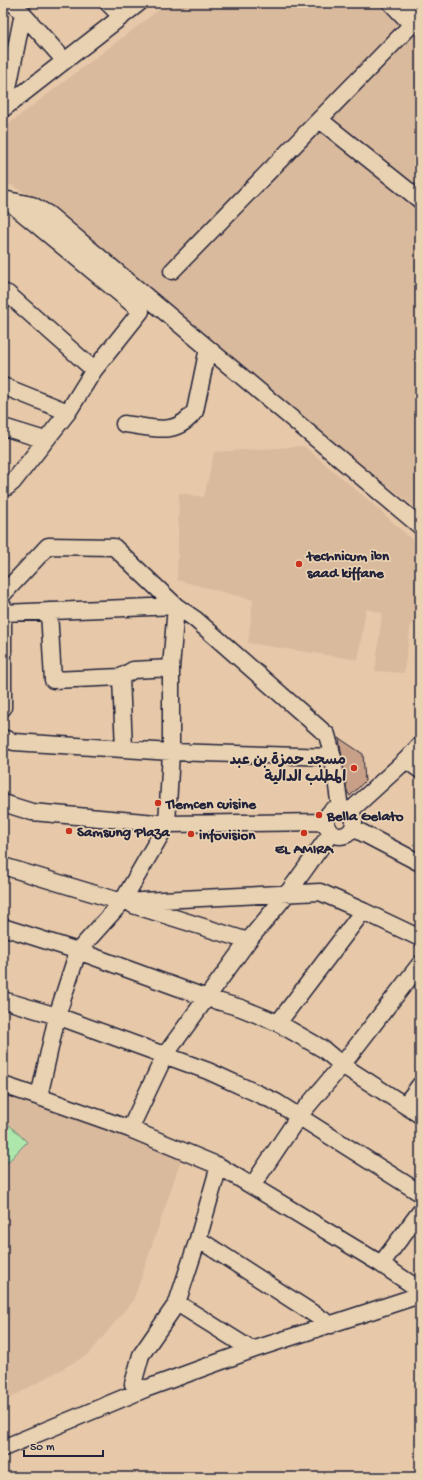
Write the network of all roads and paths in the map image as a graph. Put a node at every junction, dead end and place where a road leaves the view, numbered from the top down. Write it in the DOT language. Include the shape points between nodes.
graph roads {
  1 [pos="108,3"];
  2 [pos="139,3"];
  3 [pos="391,3"];
  4 [pos="409,3"];
  5 [pos="18,8"];
  6 [pos="121,16"];
  7 [pos="417,19"];
  8 [pos="65,61"];
  9 [pos="3,108"];
  10 [pos="320,120"];
  11 [pos="4,199"];
  12 [pos="420,200"];
  13 [pos="172,271"];
  14 [pos="3,292"];
  15 [pos="208,348"];
  16 [pos="94,370"];
  17 [pos="3,386"];
  18 [pos="68,412"];
  19 [pos="124,424"];
  20 [pos="3,427"];
  21 [pos="46,440"];
  22 [pos="3,488"];
  23 [pos="420,526"];
  24 [pos="3,594"];
  25 [pos="176,606"];
  26 [pos="3,610"];
  27 [pos="49,611"];
  28 [pos="170,668"];
  29 [pos="121,677"];
  30 [pos="3,708"];
  31 [pos="3,738"];
  32 [pos="420,745"];
  33 [pos="124,750"];
  34 [pos="170,752"];
  35 [pos="333,757"];
  36 [pos="406,760"];
  37 [pos="420,770"];
  38 [pos="3,803"];
  39 [pos="345,809"];
  40 [pos="167,824"];
  41 [pos="328,828"];
  42 [pos="353,828"];
  43 [pos="420,863"];
  44 [pos="3,866"];
  45 [pos="287,894"];
  46 [pos="122,902"];
  47 [pos="363,911"];
  48 [pos="3,927"];
  49 [pos="420,938"];
  50 [pos="248,941"];
  51 [pos="78,951"];
  52 [pos="420,964"];
  53 [pos="207,998"];
  54 [pos="3,1000"];
  55 [pos="57,1016"];
  56 [pos="278,1023"];
  57 [pos="165,1055"];
  58 [pos="342,1065"];
  59 [pos="420,1085"];
  60 [pos="3,1086"];
  61 [pos="39,1097"];
  62 [pos="405,1105"];
  63 [pos="420,1115"];
  64 [pos="299,1116"];
  65 [pos="130,1129"];
  66 [pos="219,1166"];
  67 [pos="252,1186"];
  68 [pos="420,1193"];
  69 [pos="420,1212"];
  70 [pos="198,1239"];
  71 [pos="381,1264"];
  72 [pos="420,1290"];
  73 [pos="420,1295"];
  74 [pos="177,1302"];
  75 [pos="331,1325"];
  76 [pos="252,1350"];
  77 [pos="145,1388"];
  78 [pos="3,1448"];
  1 -- 6 [label="street"];
  2 -- 6 [label="street"];
  3 -- 7 [label="street"];
  4 -- 7 [label="street"];
  5 -- 8 [label="street"];
  5 -- 9 [label="street"];
  6 -- 8 [label="street"];
  7 -- 10 [label="street"];
  8 -- 9 [label="street"];
  10 -- 12 [label="street"];
  10 -- 13 [label="street"];
  11 -- 15 [label="street" via="32,205 48,214"];
  11 -- 16 [label="street" via="141,311"];
  14 -- 16 [label="street"];
  15 -- 19 [label="street" via="195,411 189,419 175,428 166,429"];
  15 -- 23 [label="street"];
  16 -- 18 [label="street"];
  17 -- 18 [label="street"];
  18 -- 21 [label="street"];
  20 -- 21 [label="street"];
  21 -- 22 [label="street" via="13,482"];
  24 -- 25 [label="street" via="48,546 114,547"];
  25 -- 27 [label="street"];
  25 -- 28 [label="street"];
  25 -- 35 [label="street" via="195,619 327,735"];
  26 -- 27 [label="street"];
  26 -- 30 [label="street"];
  27 -- 29 [label="street" via="53,680"];
  28 -- 29 [label="street" via="132,670"];
  28 -- 34 [label="street"];
  29 -- 33 [label="street"];
  31 -- 33 [label="street" via="14,742"];
  32 -- 36 [label="street"];
  33 -- 34 [label="street"];
  34 -- 35 [label="street"];
  34 -- 40 [label="street"];
  35 -- 39 [label="street"];
  36 -- 37 [label="street"];
  36 -- 39 [label="street"];
  38 -- 40 [label="street" via="32,812"];
  39 -- 41 [label="street" via="335,808 328,814"];
  39 -- 42 [label="street" via="354,819"];
  40 -- 41 [label="street"];
  40 -- 46 [label="street"];
  41 -- 42 [label="street" via="339,837 347,835"];
  41 -- 45 [label="street"];
  42 -- 43 [label="street"];
  44 -- 46 [label="street"];
  45 -- 46 [label="street"];
  45 -- 47 [label="street" via="320,892"];
  45 -- 50 [label="street"];
  46 -- 50 [label="street"];
  46 -- 51 [label="street"];
  47 -- 49 [label="street"];
  47 -- 56 [label="street"];
  48 -- 51 [label="street"];
  50 -- 53 [label="street"];
  51 -- 53 [label="street"];
  51 -- 55 [label="street"];
  52 -- 58 [label="street"];
  53 -- 56 [label="street"];
  53 -- 57 [label="street"];
  54 -- 55 [label="street"];
  55 -- 57 [label="street"];
  55 -- 61 [label="street"];
  56 -- 58 [label="street" via="323,1049"];
  57 -- 64 [label="street" via="208,1070 276,1102"];
  57 -- 65 [label="street"];
  58 -- 62 [label="street"];
  58 -- 64 [label="street"];
  59 -- 62 [label="street"];
  60 -- 61 [label="street"];
  61 -- 65 [label="street"];
  62 -- 63 [label="street"];
  64 -- 67 [label="street"];
  64 -- 68 [label="street"];
  65 -- 66 [label="street"];
  66 -- 67 [label="street"];
  66 -- 70 [label="street"];
  67 -- 71 [label="street"];
  69 -- 71 [label="street"];
  70 -- 74 [label="street"];
  70 -- 75 [label="street"];
  71 -- 72 [label="street"];
  73 -- 75 [label="street"];
  74 -- 76 [label="street"];
  74 -- 77 [label="street" via="141,1355 133,1384"];
  75 -- 76 [label="street"];
  76 -- 77 [label="street"];
  77 -- 78 [label="street"];
}
